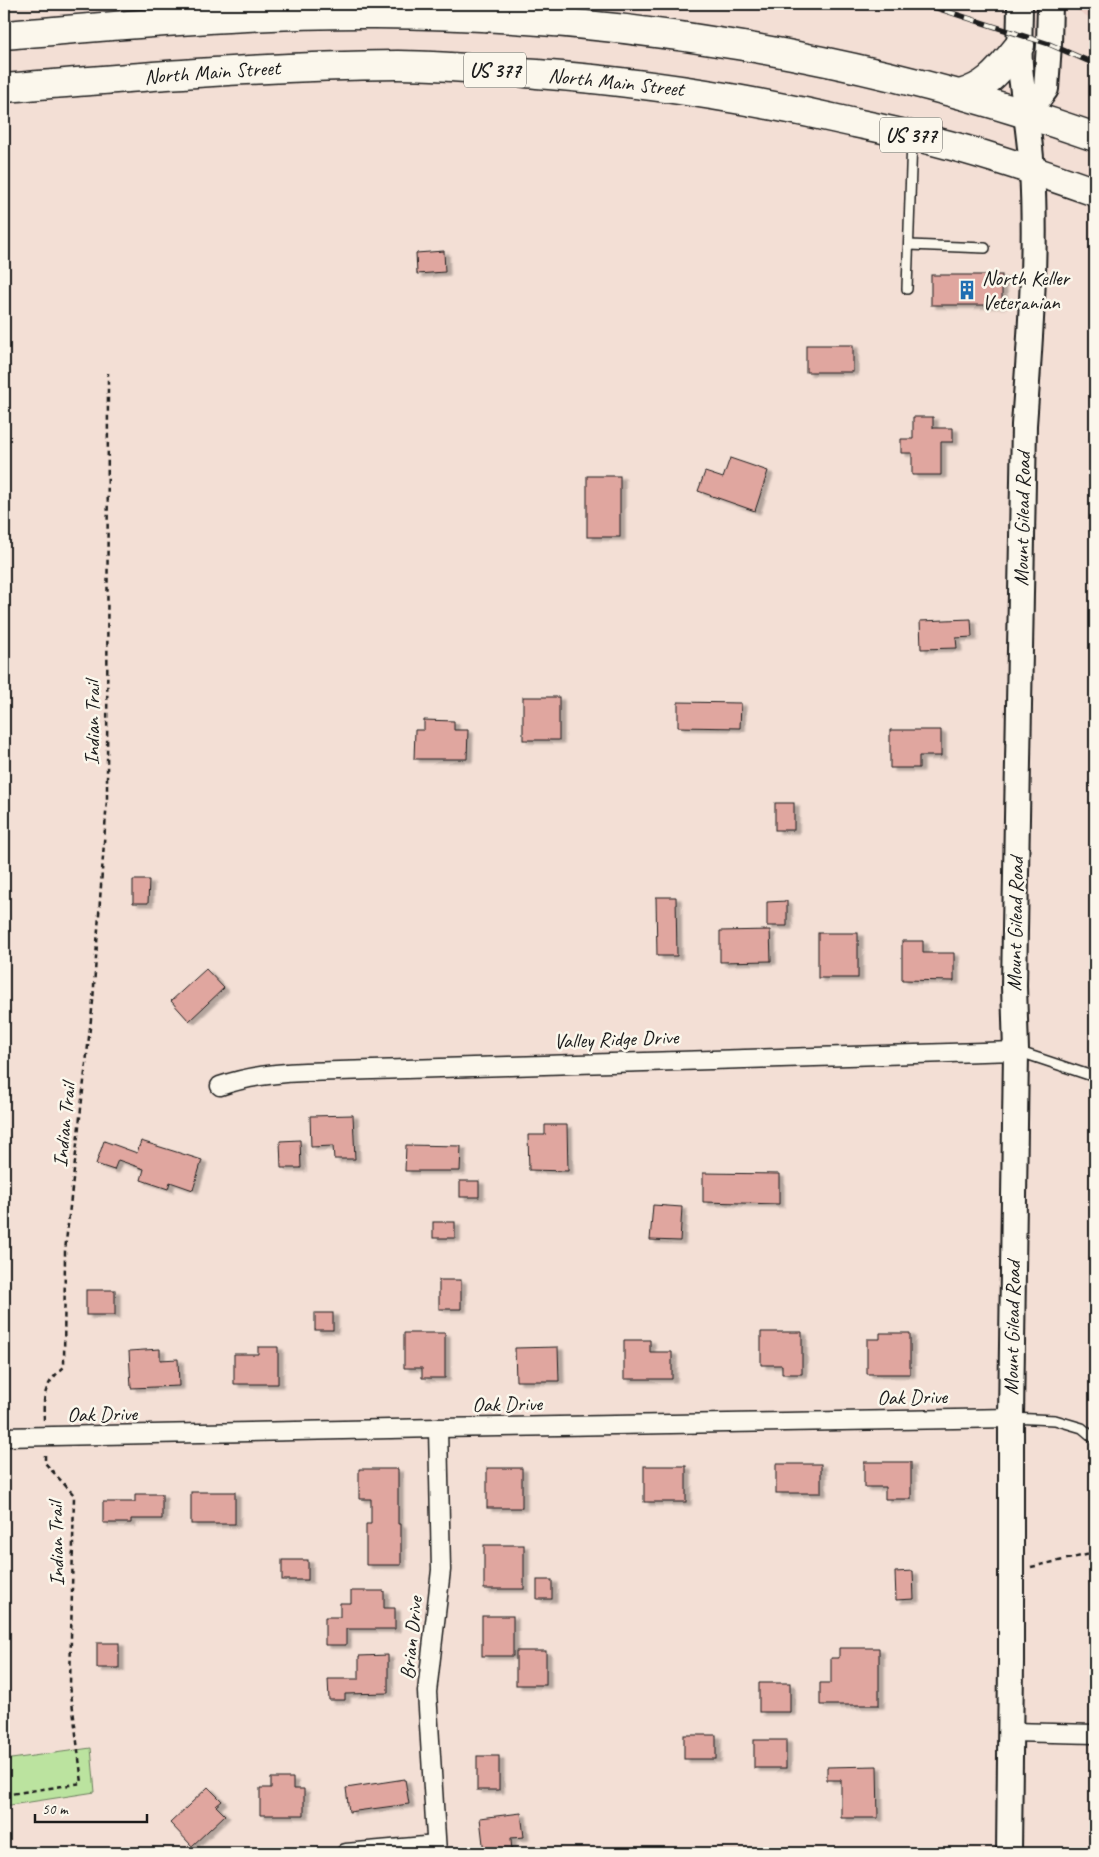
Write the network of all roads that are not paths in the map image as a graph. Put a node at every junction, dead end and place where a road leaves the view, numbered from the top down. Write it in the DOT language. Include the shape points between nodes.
graph roads {
  1 [pos="1020,4"];
  2 [pos="1050,4"];
  3 [pos="4,35"];
  4 [pos="1020,45"];
  5 [pos="4,88"];
  6 [pos="960,94"];
  7 [pos="1027,115"];
  8 [pos="912,136"];
  9 [pos="1095,137"];
  10 [pos="1032,170"];
  11 [pos="1095,192"];
  12 [pos="908,245"];
  13 [pos="985,248"];
  14 [pos="907,289"];
  15 [pos="1016,1051"];
  16 [pos="1095,1077"];
  17 [pos="220,1086"];
  18 [pos="1011,1418"];
  19 [pos="438,1428"];
  20 [pos="4,1438"];
  21 [pos="1095,1438"];
  22 [pos="1010,1732"];
  23 [pos="1095,1734"];
  24 [pos="437,1849"];
  25 [pos="346,1853"];
  26 [pos="1009,1853"];
  1 -- 4 [label="main road, Mount Gilead Road"];
  2 -- 7 [label="main road" via="1046,89"];
  3 -- 6 [label="main road, US 377" via="260,17 375,14 514,18 598,25 796,56"];
  4 -- 6 [label="main road" via="989,81"];
  4 -- 7 [label="main road, Mount Gilead Road"];
  5 -- 8 [label="main road, North Main Street / US 377" via="201,71 401,65 571,76 675,88 781,106"];
  6 -- 7 [label="main road, US 377"];
  7 -- 9 [label="main road, US 377"];
  7 -- 10 [label="main road, Mount Gilead Road"];
  8 -- 10 [label="main road, North Main Street / US 377"];
  8 -- 12 [label="lane"];
  10 -- 11 [label="main road, North Main Street / US 377"];
  10 -- 15 [label="main road, Mount Gilead Road" via="1033,252 1024,425 1019,662 1014,986"];
  12 -- 13 [label="lane"];
  12 -- 14 [label="lane"];
  15 -- 16 [label="lane"];
  15 -- 17 [label="street, Valley Ridge Drive" via="305,1072 270,1074"];
  15 -- 18 [label="main road, Mount Gilead Road"];
  18 -- 19 [label="street, Oak Drive"];
  18 -- 21 [label="lane" via="1055,1420 1082,1428"];
  18 -- 22 [label="main road, Mount Gilead Road"];
  19 -- 20 [label="street, Oak Drive"];
  19 -- 24 [label="street, Brian Drive" via="441,1570 428,1692"];
  22 -- 23 [label="street"];
  22 -- 26 [label="main road, Mount Gilead Road"];
  24 -- 25 [label="street"];
}
